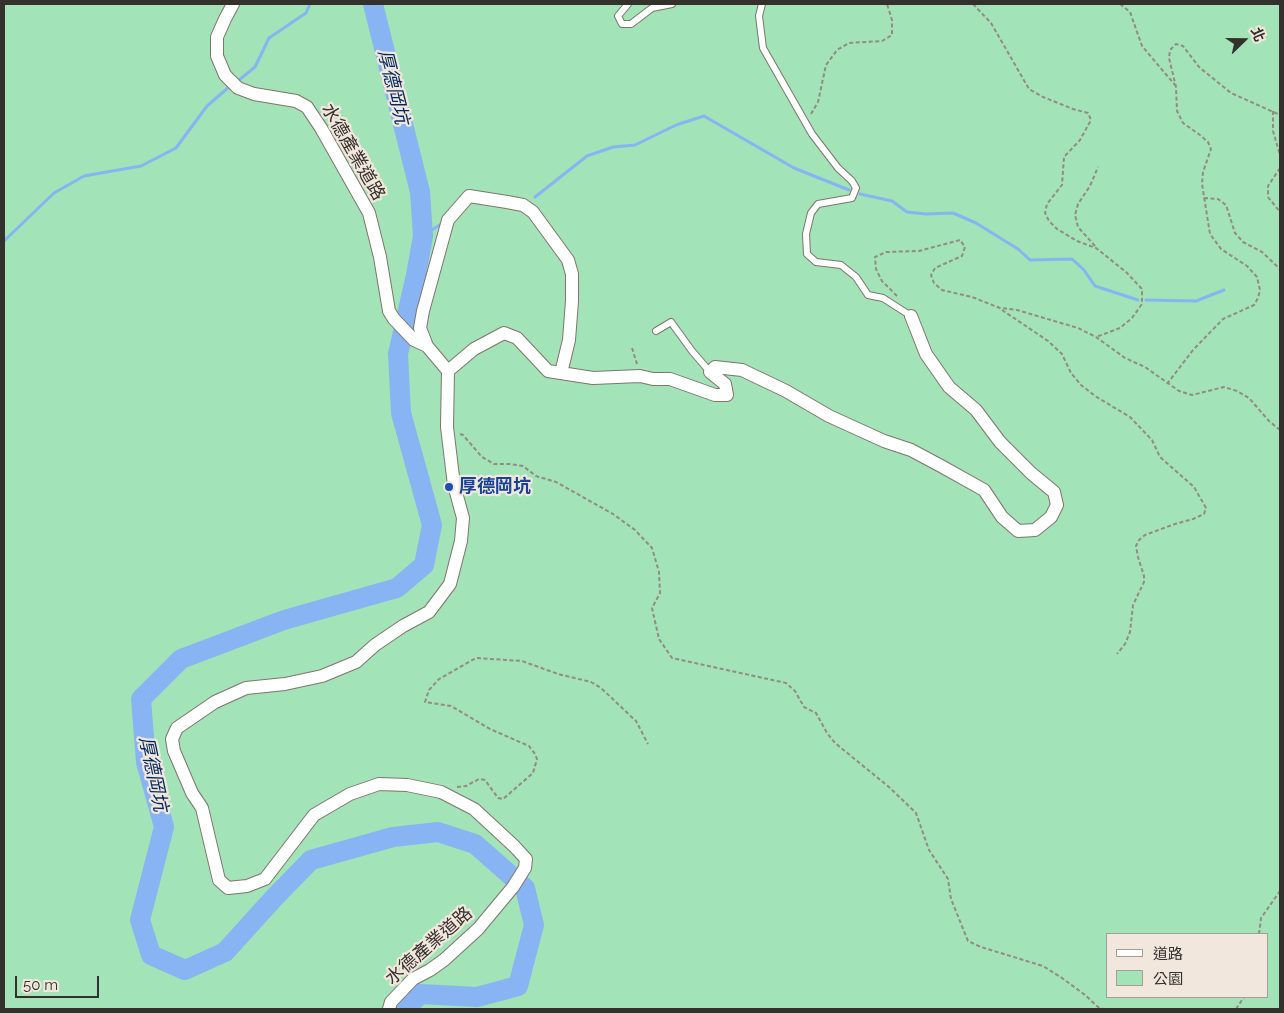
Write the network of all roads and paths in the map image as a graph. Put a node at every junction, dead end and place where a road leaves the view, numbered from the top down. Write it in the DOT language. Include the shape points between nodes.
graph roads {
  1 [pos="233,4"];
  2 [pos="628,4"];
  3 [pos="672,4"];
  4 [pos="762,4"];
  5 [pos="887,4"];
  6 [pos="973,4"];
  7 [pos="1120,4"];
  8 [pos="1176,87"];
  9 [pos="1273,111"];
  10 [pos="1280,115"];
  11 [pos="807,123"];
  12 [pos="1280,155"];
  13 [pos="1098,166"];
  14 [pos="1280,168"];
  15 [pos="1204,198"];
  16 [pos="1280,212"];
  17 [pos="1096,248"];
  18 [pos="1280,269"];
  19 [pos="900,298"];
  20 [pos="1000,308"];
  21 [pos="911,316"];
  22 [pos="656,331"];
  23 [pos="1096,337"];
  24 [pos="427,346"];
  25 [pos="632,348"];
  26 [pos="448,371"];
  27 [pos="710,372"];
  28 [pos="561,373"];
  29 [pos="640,376"];
  30 [pos="1167,384"];
  31 [pos="447,428"];
  32 [pos="1280,430"];
  33 [pos="1117,654"];
  34 [pos="648,744"];
  35 [pos="441,792"];
  36 [pos="1280,890"];
  37 [pos="1259,933"];
  38 [pos="1243,998"];
  39 [pos="389,1009"];
  40 [pos="1103,1009"];
  41 [pos="1236,1009"];
  1 -- 24 [label="street, 水德產業道路" via="217,37 217,56 225,75 238,88 296,101 307,107 369,213 389,311 414,340"];
  2 -- 3 [label="lane" via="618,16 622,24 631,24 652,8"];
  4 -- 11 [label="lane" via="763,48"];
  5 -- 11 [label="path" via="892,36 882,40 849,42 837,50 826,65 818,102"];
  6 -- 17 [label="path" via="991,23 1029,90 1088,113 1091,120 1080,140 1064,157 1062,185 1047,204 1045,213 1057,229"];
  7 -- 8 [label="path" via="1130,12 1142,46"];
  8 -- 9 [label="path" via="1169,58 1170,50 1176,44 1183,46 1200,67 1232,92"];
  8 -- 15 [label="path" via="1177,111 1183,123 1204,138 1211,149 1203,172"];
  9 -- 10 [label="path"];
  9 -- 12 [label="path" via="1273,130"];
  11 -- 21 [label="lane" via="826,153 856,188 852,198 818,204 811,213 806,234 807,254 816,262 841,265 856,277 868,295 883,298"];
  13 -- 17 [label="path" via="1075,215 1078,227"];
  14 -- 16 [label="path" via="1268,186 1268,198"];
  15 -- 18 [label="path" via="1218,199 1226,205 1235,233"];
  15 -- 30 [label="path" via="1210,234 1221,249 1248,266 1257,277 1260,290 1254,305 1223,319"];
  17 -- 23 [label="path" via="1142,289 1142,304 1120,328"];
  19 -- 20 [label="path" via="882,281 875,257 886,252 919,251 960,240 965,247 962,256 936,268 931,275 934,283 942,290"];
  20 -- 23 [label="path" via="1078,328"];
  20 -- 33 [label="path" via="1062,354 1080,385 1130,417 1152,440 1160,457 1194,486 1206,508 1204,514 1139,540 1136,546 1144,582 1133,605 1130,632"];
  21 -- 27 [label="street" via="926,354 948,387 976,410 1000,442 1054,492 1057,505 1051,517 1035,530 1018,531 1002,517 984,490 911,450 829,416 742,370 715,367"];
  22 -- 27 [label="lane" via="671,322"];
  23 -- 30 [label="path"];
  24 -- 26 [label="street"];
  24 -- 28 [label="street" via="420,328 448,220 469,196 515,203 533,212 568,260 572,274 569,340"];
  25 -- 29 [label="path"];
  26 -- 28 [label="street" via="474,349 504,333 517,338 548,371"];
  26 -- 31 [label="street"];
  27 -- 29 [label="street" via="725,384 727,395 715,395 670,379"];
  28 -- 29 [label="street" via="593,378"];
  30 -- 32 [label="path" via="1192,394 1224,387 1237,391 1249,398"];
  31 -- 35 [label="street" via="454,485 463,518 461,541 450,584 428,612 396,631 356,662 322,676 246,688 215,702 176,728 172,739 192,793 202,808 219,880 228,888 247,886 265,879 314,815 350,794 379,784 407,785"];
  31 -- 40 [label="path" via="463,436 482,457 494,464 522,466 536,476 556,482 593,502 635,530 652,548 659,572 660,593 652,608 659,639 672,658 786,683 804,707 816,713 835,743 889,786 916,813 929,850 948,879 951,899 968,941 1043,966"];
  34 -- 35 [label="path" via="636,721 591,682 522,661 476,658 439,679 429,690 425,702 451,706 490,729 530,746 537,760 533,773 503,799 498,798 485,780 479,779"];
  35 -- 39 [label="street, 水德產業道路" via="474,809 526,859 525,868 478,929 430,970 412,979 391,1002"];
  36 -- 37 [label="path" via="1261,918"];
  38 -- 41 [label="path"];
}
